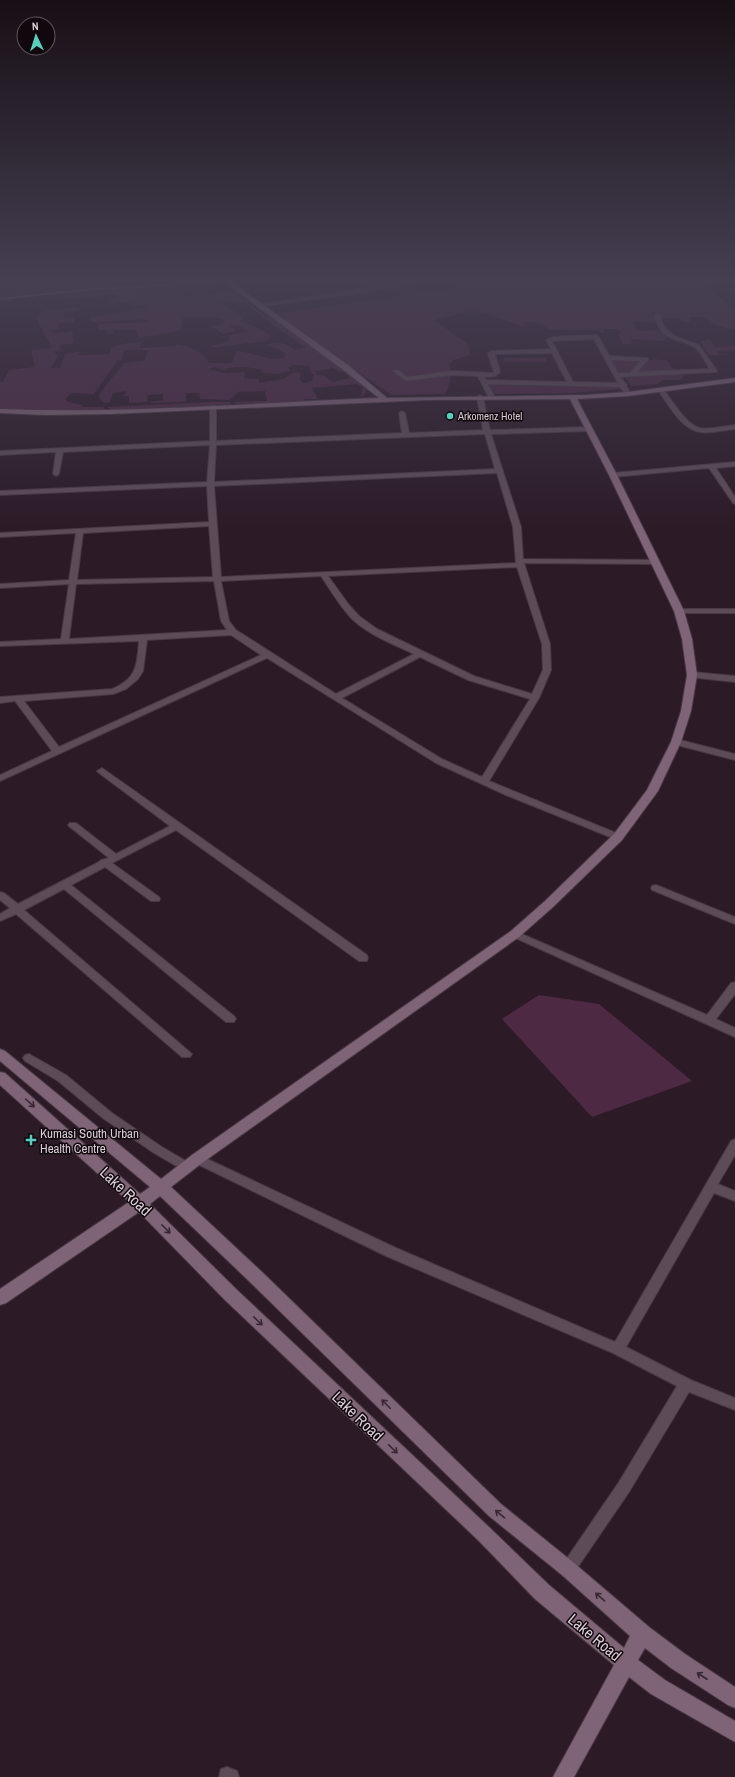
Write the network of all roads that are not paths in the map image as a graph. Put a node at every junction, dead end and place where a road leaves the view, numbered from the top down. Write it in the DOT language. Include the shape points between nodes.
graph roads {
  1 [pos="338,362"];
  2 [pos="494,362"];
  3 [pos="560,362"];
  4 [pos="609,362"];
  5 [pos="643,362"];
  6 [pos="708,362"];
  7 [pos="396,371"];
  8 [pos="480,375"];
  9 [pos="494,375"];
  10 [pos="632,375"];
  11 [pos="616,376"];
  12 [pos="735,380"];
  13 [pos="484,382"];
  14 [pos="531,383"];
  15 [pos="571,384"];
  16 [pos="624,385"];
  17 [pos="661,390"];
  18 [pos="628,394"];
  19 [pos="480,396"];
  20 [pos="491,396"];
  21 [pos="572,397"];
  22 [pos="386,400"];
  23 [pos="213,407"];
  24 [pos="0,411"];
  25 [pos="402,413"];
  26 [pos="735,427"];
  27 [pos="589,429"];
  28 [pos="487,432"];
  29 [pos="406,435"];
  30 [pos="212,443"];
  31 [pos="60,450"];
  32 [pos="0,453"];
  33 [pos="735,464"];
  34 [pos="712,466"];
  35 [pos="498,470"];
  36 [pos="56,474"];
  37 [pos="613,475"];
  38 [pos="210,484"];
  39 [pos="0,493"];
  40 [pos="733,495"];
  41 [pos="735,502"];
  42 [pos="213,524"];
  43 [pos="80,530"];
  44 [pos="0,535"];
  45 [pos="655,562"];
  46 [pos="520,563"];
  47 [pos="322,573"];
  48 [pos="217,579"];
  49 [pos="72,582"];
  50 [pos="0,586"];
  51 [pos="679,611"];
  52 [pos="735,611"];
  53 [pos="233,632"];
  54 [pos="143,638"];
  55 [pos="65,642"];
  56 [pos="0,644"];
  57 [pos="420,654"];
  58 [pos="267,655"];
  59 [pos="692,675"];
  60 [pos="735,679"];
  61 [pos="335,698"];
  62 [pos="535,698"];
  63 [pos="18,699"];
  64 [pos="0,700"];
  65 [pos="676,742"];
  66 [pos="58,752"];
  67 [pos="735,757"];
  68 [pos="102,771"];
  69 [pos="0,778"];
  70 [pos="484,782"];
  71 [pos="73,825"];
  72 [pos="177,826"];
  73 [pos="618,837"];
  74 [pos="114,857"];
  75 [pos="104,862"];
  76 [pos="64,884"];
  77 [pos="656,888"];
  78 [pos="0,895"];
  79 [pos="155,899"];
  80 [pos="17,909"];
  81 [pos="0,918"];
  82 [pos="735,921"];
  83 [pos="515,934"];
  84 [pos="363,958"];
  85 [pos="735,986"];
  86 [pos="230,1019"];
  87 [pos="709,1020"];
  88 [pos="735,1033"];
  89 [pos="0,1054"];
  90 [pos="186,1054"];
  91 [pos="29,1058"];
  92 [pos="0,1078"];
  93 [pos="735,1144"];
  94 [pos="192,1163"];
  95 [pos="161,1187"];
  96 [pos="712,1187"];
  97 [pos="735,1196"];
  98 [pos="140,1203"];
  99 [pos="0,1298"];
  100 [pos="618,1349"];
  101 [pos="686,1384"];
  102 [pos="735,1404"];
  103 [pos="568,1569"];
  104 [pos="642,1634"];
  105 [pos="626,1663"];
  106 [pos="735,1698"];
  107 [pos="735,1732"];
  108 [pos="563,1777"];
  1 -- 22 [label="street"];
  2 -- 9 [label="street" via="497,372"];
  3 -- 15 [label="street"];
  4 -- 11 [label="street"];
  5 -- 10 [label="street"];
  6 -- 10 [label="street" via="714,370"];
  7 -- 8 [label="street" via="406,379 452,373"];
  8 -- 9 [label="street"];
  8 -- 13 [label="street"];
  9 -- 14 [label="street"];
  10 -- 11 [label="street"];
  11 -- 16 [label="street"];
  12 -- 17 [label="street"];
  13 -- 14 [label="street"];
  13 -- 20 [label="street"];
  14 -- 15 [label="street"];
  15 -- 16 [label="street"];
  16 -- 18 [label="street"];
  17 -- 18 [label="street"];
  17 -- 26 [label="street" via="687,423 695,428 702,430"];
  18 -- 21 [label="street"];
  19 -- 20 [label="street"];
  19 -- 22 [label="street"];
  19 -- 28 [label="street"];
  20 -- 21 [label="street"];
  21 -- 27 [label="street"];
  22 -- 23 [label="street"];
  23 -- 24 [label="street" via="59,413"];
  23 -- 30 [label="street"];
  25 -- 29 [label="street"];
  27 -- 28 [label="street"];
  27 -- 37 [label="street"];
  28 -- 29 [label="street"];
  28 -- 35 [label="street"];
  29 -- 30 [label="street"];
  30 -- 31 [label="street"];
  30 -- 38 [label="street"];
  31 -- 32 [label="street"];
  31 -- 36 [label="street"];
  33 -- 34 [label="street"];
  34 -- 37 [label="street"];
  34 -- 40 [label="street"];
  35 -- 38 [label="street"];
  35 -- 46 [label="street" via="517,527"];
  37 -- 45 [label="street"];
  38 -- 39 [label="street"];
  38 -- 42 [label="street"];
  40 -- 41 [label="street"];
  42 -- 43 [label="street"];
  42 -- 48 [label="street"];
  43 -- 44 [label="street"];
  43 -- 49 [label="street"];
  45 -- 46 [label="street"];
  45 -- 51 [label="street"];
  46 -- 47 [label="street"];
  46 -- 62 [label="street" via="548,655 546,670"];
  47 -- 48 [label="street"];
  47 -- 57 [label="street" via="356,618 374,631"];
  48 -- 49 [label="street"];
  48 -- 53 [label="street" via="223,616"];
  49 -- 50 [label="street"];
  49 -- 55 [label="street"];
  51 -- 52 [label="street"];
  51 -- 59 [label="street" via="687,639"];
  53 -- 54 [label="street"];
  53 -- 58 [label="street"];
  54 -- 55 [label="street"];
  54 -- 63 [label="street" via="140,670 132,682 122,688 113,691"];
  55 -- 56 [label="street"];
  57 -- 61 [label="street"];
  57 -- 62 [label="street" via="472,678"];
  58 -- 61 [label="street"];
  58 -- 66 [label="street"];
  59 -- 60 [label="street"];
  59 -- 65 [label="street" via="686,711"];
  61 -- 70 [label="street" via="440,761"];
  62 -- 70 [label="street"];
  63 -- 64 [label="street"];
  63 -- 66 [label="street"];
  65 -- 67 [label="street"];
  65 -- 73 [label="street" via="652,791"];
  66 -- 69 [label="street"];
  68 -- 72 [label="street"];
  70 -- 73 [label="street"];
  71 -- 74 [label="street"];
  72 -- 74 [label="street"];
  72 -- 84 [label="street"];
  73 -- 83 [label="street"];
  74 -- 75 [label="street"];
  75 -- 76 [label="street"];
  75 -- 79 [label="street"];
  76 -- 80 [label="street"];
  76 -- 86 [label="street"];
  77 -- 82 [label="street"];
  78 -- 80 [label="street"];
  80 -- 81 [label="street"];
  80 -- 90 [label="street"];
  83 -- 87 [label="street"];
  83 -- 94 [label="street"];
  85 -- 87 [label="street"];
  87 -- 88 [label="street"];
  89 -- 95 [label="street, Lake Road"];
  91 -- 94 [label="street" via="62,1078 108,1116 152,1146"];
  92 -- 98 [label="street, Lake Road, one-way"];
  93 -- 96 [label="street"];
  94 -- 95 [label="street"];
  94 -- 100 [label="street"];
  95 -- 98 [label="street"];
  103 -- 95 [label="street, Lake Road, one-way" via="495,1510"];
  96 -- 97 [label="street"];
  96 -- 100 [label="street"];
  98 -- 99 [label="street"];
  98 -- 105 [label="street, Lake Road, one-way" via="231,1295 542,1592"];
  100 -- 101 [label="street"];
  101 -- 102 [label="street"];
  101 -- 103 [label="street" via="624,1487"];
  104 -- 103 [label="street, Lake Road, one-way"];
  104 -- 105 [label="street"];
  106 -- 104 [label="street, Lake Road, one-way"];
  105 -- 107 [label="street, Lake Road" via="658,1687"];
  105 -- 108 [label="street"];
}
